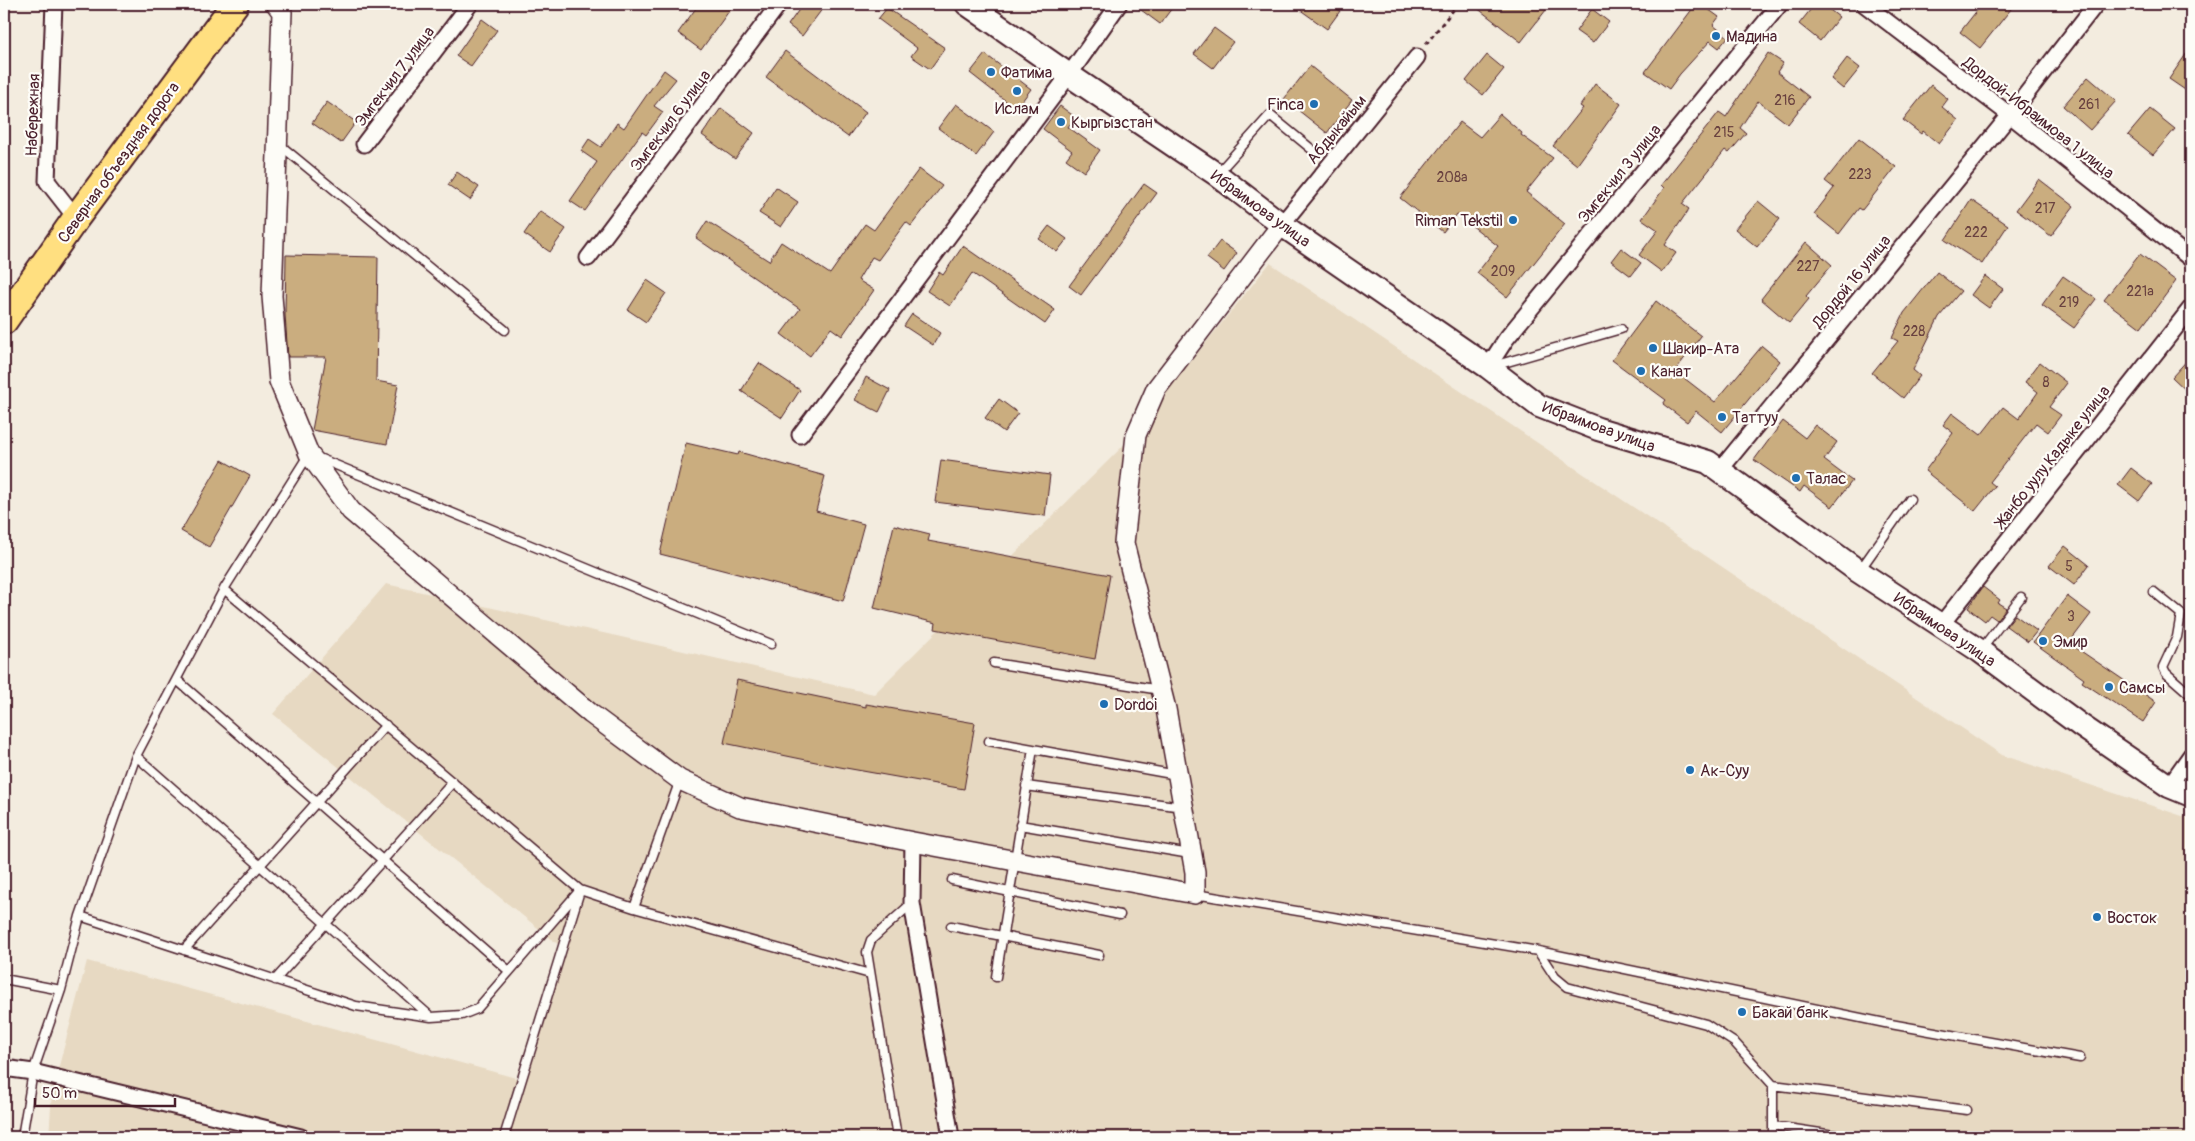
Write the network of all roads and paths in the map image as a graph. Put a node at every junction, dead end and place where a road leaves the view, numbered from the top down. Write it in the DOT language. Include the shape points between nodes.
graph roads {
  1 [pos="54,4"];
  2 [pos="235,4"];
  3 [pos="276,4"];
  4 [pos="470,4"];
  5 [pos="779,4"];
  6 [pos="967,4"];
  7 [pos="1119,4"];
  8 [pos="1458,4"];
  9 [pos="1780,4"];
  10 [pos="1864,4"];
  11 [pos="2096,4"];
  12 [pos="1417,57"];
  13 [pos="1069,75"];
  14 [pos="2010,115"];
  15 [pos="277,143"];
  16 [pos="364,144"];
  17 [pos="1314,152"];
  18 [pos="1216,174"];
  19 [pos="76,218"];
  20 [pos="1282,224"];
  21 [pos="588,258"];
  22 [pos="2191,259"];
  23 [pos="2191,308"];
  24 [pos="4,321"];
  25 [pos="1621,329"];
  26 [pos="505,330"];
  27 [pos="1488,367"];
  28 [pos="800,435"];
  29 [pos="309,454"];
  30 [pos="1720,470"];
  31 [pos="1910,499"];
  32 [pos="1858,571"];
  33 [pos="224,589"];
  34 [pos="2154,592"];
  35 [pos="2020,597"];
  36 [pos="1940,626"];
  37 [pos="771,644"];
  38 [pos="1980,651"];
  39 [pos="994,663"];
  40 [pos="176,680"];
  41 [pos="1162,691"];
  42 [pos="2191,695"];
  43 [pos="386,725"];
  44 [pos="989,741"];
  45 [pos="1033,749"];
  46 [pos="2191,754"];
  47 [pos="136,756"];
  48 [pos="1178,775"];
  49 [pos="680,780"];
  50 [pos="452,782"];
  51 [pos="1026,786"];
  52 [pos="2170,786"];
  53 [pos="2191,796"];
  54 [pos="316,802"];
  55 [pos="1184,807"];
  56 [pos="1020,825"];
  57 [pos="913,842"];
  58 [pos="1192,854"];
  59 [pos="383,860"];
  60 [pos="1014,861"];
  61 [pos="260,865"];
  62 [pos="952,880"];
  63 [pos="580,890"];
  64 [pos="1009,891"];
  65 [pos="1195,894"];
  66 [pos="912,903"];
  67 [pos="634,908"];
  68 [pos="1120,915"];
  69 [pos="80,916"];
  70 [pos="325,923"];
  71 [pos="951,926"];
  72 [pos="1002,935"];
  73 [pos="184,950"];
  74 [pos="1538,951"];
  75 [pos="1099,955"];
  76 [pos="510,971"];
  77 [pos="870,974"];
  78 [pos="996,977"];
  79 [pos="4,978"];
  80 [pos="274,980"];
  81 [pos="61,990"];
  82 [pos="431,1017"];
  83 [pos="2080,1058"];
  84 [pos="4,1068"];
  85 [pos="33,1072"];
  86 [pos="1773,1085"];
  87 [pos="1967,1110"];
  88 [pos="1774,1126"];
  89 [pos="22,1137"];
  90 [pos="301,1137"];
  91 [pos="504,1137"];
  92 [pos="897,1137"];
  93 [pos="951,1137"];
  94 [pos="1773,1137"];
  95 [pos="1847,1137"];
  1 -- 19 [label="street, Набережная" via="47,180"];
  2 -- 19 [label="highway, Северная объездная дорога"];
  3 -- 15 [label="street" via="282,12"];
  4 -- 16 [label="street, Эмгекчил 7 улица"];
  5 -- 21 [label="street, Эмгекчил 6 улица"];
  6 -- 13 [label="main road, Ибраимова улица"];
  7 -- 13 [label="street"];
  8 -- 12 [label="path"];
  9 -- 27 [label="street, Эмгекчил 3 улица"];
  10 -- 14 [label="street, Дордой-Ибраимова 1 улица"];
  11 -- 14 [label="street, Дордой 16 улица"];
  12 -- 20 [label="street, Абдыкайым"];
  13 -- 18 [label="main road, Ибраимова улица"];
  13 -- 28 [label="street"];
  14 -- 22 [label="street, Дордой-Ибраимова 1 улица"];
  14 -- 30 [label="street, Дордой 16 улица"];
  15 -- 26 [label="lane"];
  15 -- 29 [label="street" via="272,296 279,381"];
  17 -- 18 [label="lane" via="1270,115"];
  18 -- 20 [label="main road, Ибраимова улица"];
  19 -- 24 [label="highway, Северная объездная дорога"];
  20 -- 27 [label="main road, Ибраимова улица"];
  20 -- 41 [label="street" via="1156,389 1136,436 1124,544"];
  23 -- 36 [label="street, Жанбо уулу Кадыке улица"];
  25 -- 27 [label="lane"];
  27 -- 30 [label="main road, Ибраимова улица" via="1539,406 1598,429 1708,462"];
  29 -- 33 [label="lane"];
  29 -- 37 [label="lane"];
  29 -- 49 [label="street" via="351,511 591,714"];
  30 -- 32 [label="main road, Ибраимова улица"];
  31 -- 32 [label="lane"];
  32 -- 36 [label="main road, Ибраимова улица"];
  33 -- 40 [label="lane"];
  33 -- 43 [label="lane"];
  34 -- 42 [label="lane" via="2181,614 2177,637 2163,667"];
  35 -- 38 [label="lane"];
  36 -- 38 [label="main road, Ибраимова улица"];
  38 -- 52 [label="main road, Ибраимова улица"];
  39 -- 41 [label="lane"];
  40 -- 47 [label="lane"];
  40 -- 54 [label="lane"];
  41 -- 48 [label="street"];
  43 -- 50 [label="lane"];
  43 -- 54 [label="lane"];
  44 -- 45 [label="lane"];
  45 -- 48 [label="lane"];
  45 -- 51 [label="lane"];
  46 -- 52 [label="street"];
  47 -- 61 [label="lane"];
  47 -- 69 [label="lane"];
  48 -- 55 [label="street"];
  49 -- 57 [label="street" via="740,807"];
  49 -- 67 [label="lane"];
  50 -- 59 [label="lane"];
  50 -- 63 [label="lane"];
  51 -- 55 [label="lane"];
  51 -- 56 [label="lane"];
  52 -- 53 [label="main road, Ибраимова улица"];
  54 -- 59 [label="lane"];
  54 -- 61 [label="lane"];
  55 -- 58 [label="street"];
  56 -- 58 [label="lane"];
  56 -- 60 [label="lane"];
  57 -- 60 [label="street"];
  57 -- 66 [label="street"];
  58 -- 65 [label="street"];
  59 -- 70 [label="lane"];
  59 -- 76 [label="lane"];
  60 -- 64 [label="lane"];
  60 -- 65 [label="street"];
  61 -- 70 [label="lane"];
  61 -- 73 [label="lane"];
  62 -- 64 [label="lane"];
  63 -- 67 [label="lane"];
  63 -- 76 [label="lane"];
  63 -- 91 [label="lane"];
  64 -- 68 [label="lane"];
  64 -- 72 [label="lane"];
  65 -- 74 [label="lane"];
  66 -- 77 [label="lane" via="871,940 867,952"];
  66 -- 93 [label="street"];
  67 -- 77 [label="lane"];
  69 -- 73 [label="lane"];
  69 -- 81 [label="lane"];
  70 -- 80 [label="lane"];
  70 -- 82 [label="lane"];
  71 -- 72 [label="lane"];
  72 -- 75 [label="lane"];
  72 -- 78 [label="lane"];
  73 -- 80 [label="lane"];
  74 -- 83 [label="lane" via="1885,1023"];
  74 -- 86 [label="lane" via="1555,977 1568,987 1706,1024 1735,1043"];
  76 -- 82 [label="lane" via="477,1009 462,1016"];
  77 -- 92 [label="lane"];
  79 -- 81 [label="lane"];
  80 -- 82 [label="lane" via="356,1006"];
  81 -- 85 [label="lane"];
  84 -- 85 [label="street"];
  85 -- 89 [label="lane"];
  85 -- 90 [label="street"];
  86 -- 87 [label="lane"];
  86 -- 88 [label="lane"];
  88 -- 94 [label="lane"];
  88 -- 95 [label="lane"];
}
